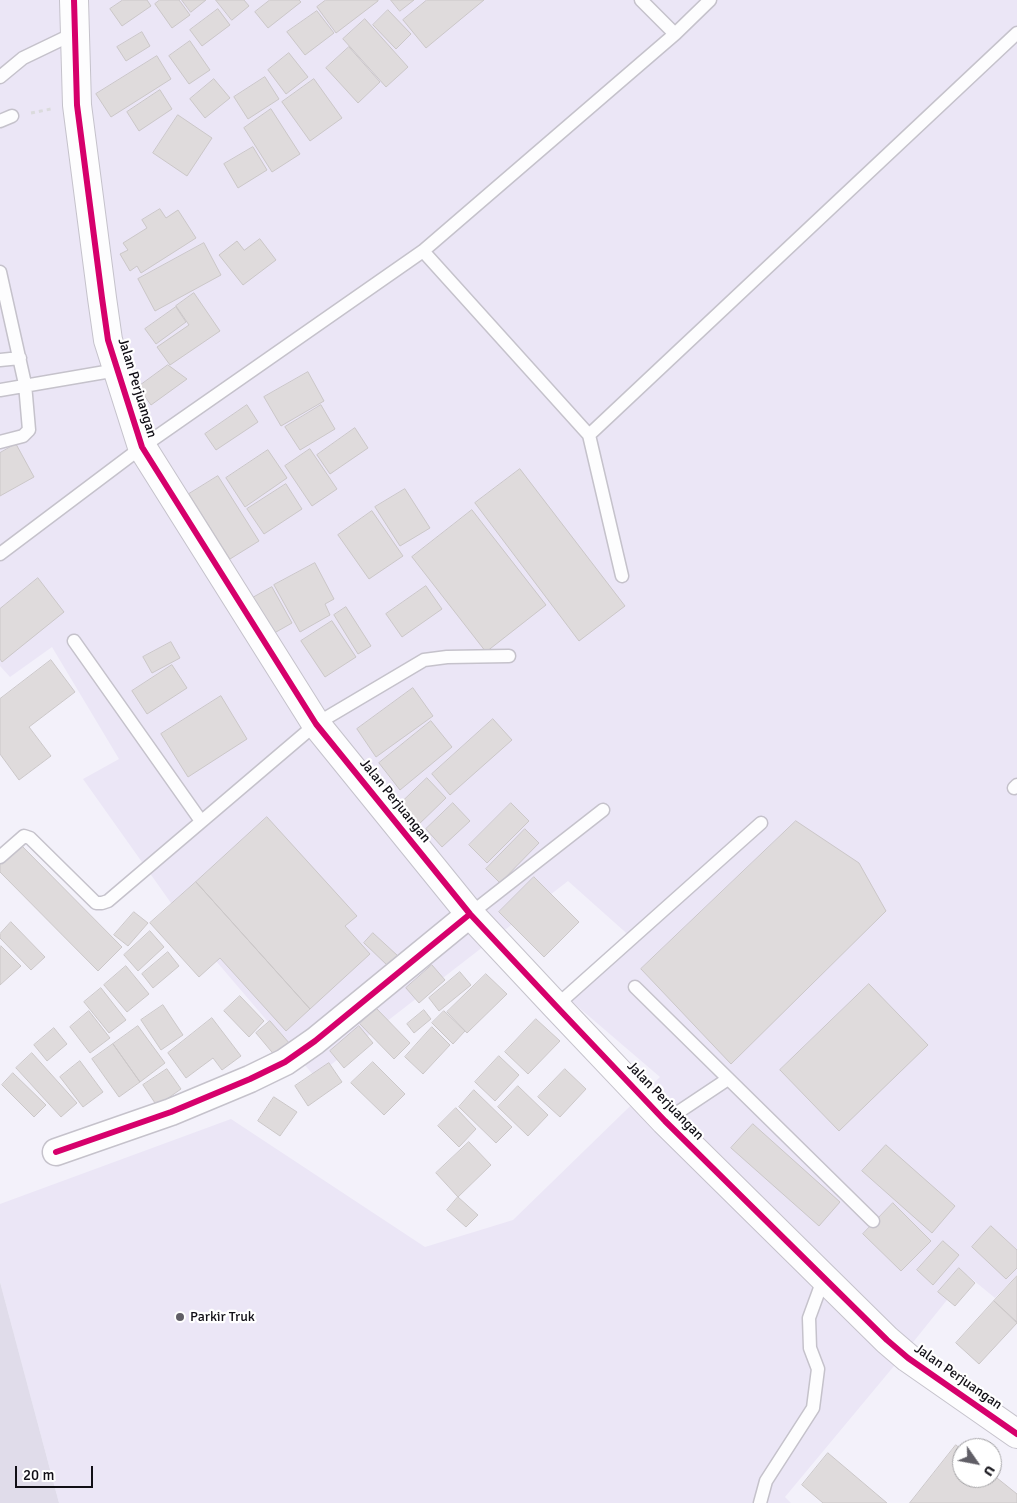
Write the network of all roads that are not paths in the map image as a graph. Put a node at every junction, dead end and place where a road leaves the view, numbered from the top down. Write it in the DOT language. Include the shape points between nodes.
graph roads {
  1 [pos="74,0"];
  2 [pos="641,0"];
  3 [pos="710,0"];
  4 [pos="75,32"];
  5 [pos="1017,33"];
  6 [pos="675,34"];
  7 [pos="0,77"];
  8 [pos="12,116"];
  9 [pos="0,121"];
  10 [pos="423,251"];
  11 [pos="0,272"];
  12 [pos="20,358"];
  13 [pos="0,360"];
  14 [pos="117,370"];
  15 [pos="25,384"];
  16 [pos="0,390"];
  17 [pos="589,435"];
  18 [pos="0,442"];
  19 [pos="142,447"];
  20 [pos="0,554"];
  21 [pos="622,576"];
  22 [pos="74,641"];
  23 [pos="509,656"];
  24 [pos="316,724"];
  25 [pos="603,810"];
  26 [pos="201,821"];
  27 [pos="761,823"];
  28 [pos="0,857"];
  29 [pos="470,914"];
  30 [pos="635,987"];
  31 [pos="556,1006"];
  32 [pos="728,1079"];
  33 [pos="665,1121"];
  34 [pos="56,1152"];
  35 [pos="873,1221"];
  36 [pos="824,1277"];
  37 [pos="1017,1434"];
  38 [pos="760,1503"];
  1 -- 4 [label="street, Jalan Perjuangan"];
  2 -- 6 [label="lane"];
  3 -- 6 [label="lane"];
  4 -- 7 [label="lane" via="23,58"];
  4 -- 14 [label="street, Jalan Perjuangan" via="77,105 108,340"];
  5 -- 17 [label="lane"];
  6 -- 10 [label="lane"];
  8 -- 9 [label="lane"];
  10 -- 17 [label="lane"];
  10 -- 19 [label="lane"];
  11 -- 12 [label="lane"];
  12 -- 13 [label="lane"];
  12 -- 15 [label="lane"];
  14 -- 15 [label="lane"];
  14 -- 19 [label="street, Jalan Perjuangan"];
  15 -- 16 [label="lane"];
  15 -- 18 [label="lane" via="29,430 23,436"];
  17 -- 21 [label="lane"];
  19 -- 20 [label="lane"];
  19 -- 24 [label="street, Jalan Perjuangan"];
  22 -- 26 [label="lane"];
  23 -- 24 [label="lane" via="424,660"];
  24 -- 26 [label="lane"];
  24 -- 29 [label="street, Jalan Perjuangan"];
  25 -- 29 [label="lane"];
  26 -- 28 [label="lane" via="102,903 96,903 30,838 24,836"];
  27 -- 31 [label="lane"];
  29 -- 31 [label="street, Jalan Perjuangan"];
  29 -- 34 [label="street" via="285,1062 170,1112"];
  30 -- 32 [label="lane"];
  31 -- 33 [label="street, Jalan Perjuangan" via="639,1100"];
  32 -- 33 [label="lane"];
  32 -- 35 [label="lane"];
  33 -- 36 [label="street, Jalan Perjuangan"];
  36 -- 37 [label="street, Jalan Perjuangan" via="908,1358"];
  36 -- 38 [label="lane" via="809,1318 810,1348 818,1368 814,1408 766,1481"];
}
